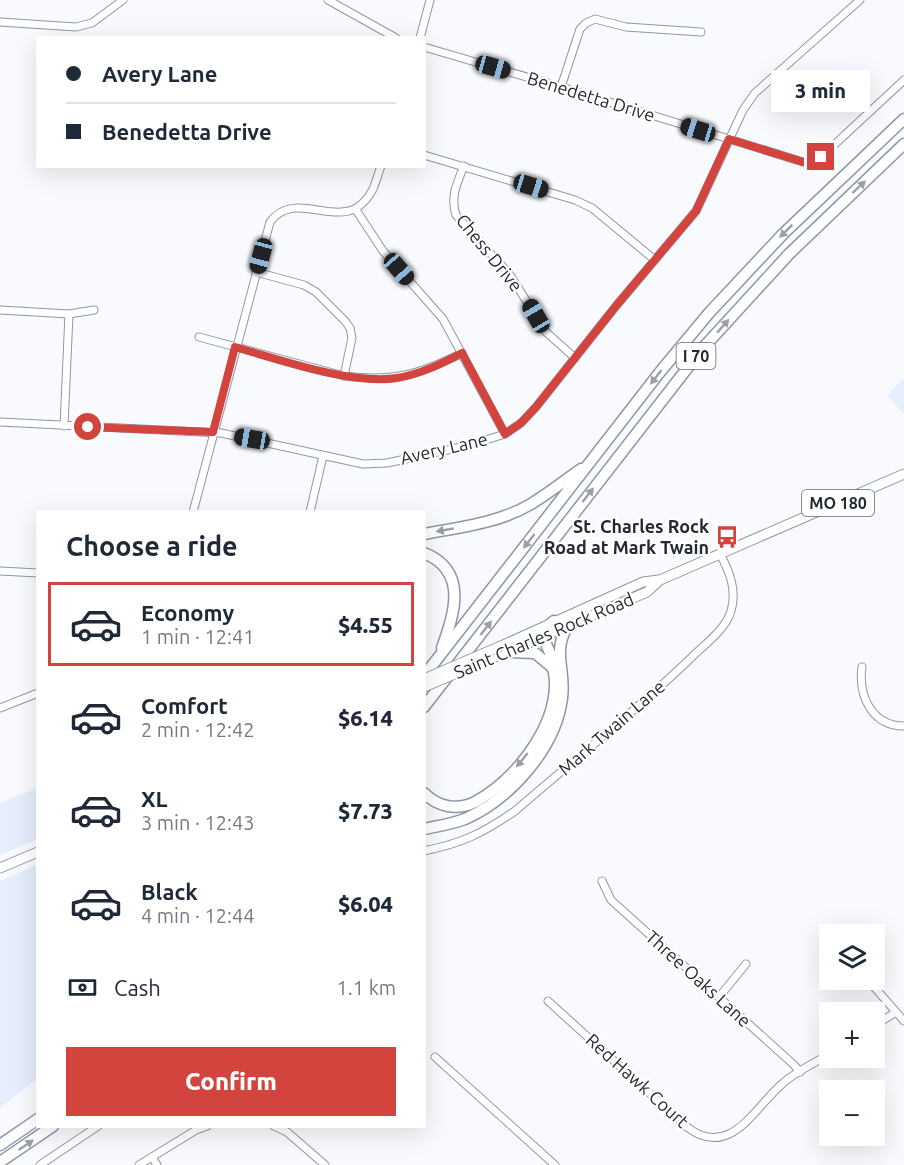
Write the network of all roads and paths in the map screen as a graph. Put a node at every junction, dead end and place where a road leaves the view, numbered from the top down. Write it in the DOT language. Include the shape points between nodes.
graph roads {
  1 [pos="123,0"];
  2 [pos="328,0"];
  3 [pos="430,0"];
  4 [pos="860,0"];
  5 [pos="0,22"];
  6 [pos="701,32"];
  7 [pos="392,36"];
  8 [pos="421,36"];
  9 [pos="426,48"];
  10 [pos="904,80"];
  11 [pos="561,87"];
  12 [pos="904,119"];
  13 [pos="729,139"];
  14 [pos="904,144"];
  15 [pos="426,155"];
  16 [pos="464,166"];
  17 [pos="380,168"];
  18 [pos="356,210"];
  19 [pos="655,260"];
  20 [pos="256,272"];
  21 [pos="0,310"];
  22 [pos="94,310"];
  23 [pos="69,314"];
  24 [pos="199,337"];
  25 [pos="235,347"];
  26 [pos="462,353"];
  27 [pos="575,358"];
  28 [pos="345,376"];
  29 [pos="0,422"];
  30 [pos="64,426"];
  31 [pos="213,432"];
  32 [pos="505,434"];
  33 [pos="323,456"];
  34 [pos="591,461"];
  35 [pos="904,474"];
  36 [pos="194,510"];
  37 [pos="310,510"];
  38 [pos="426,534"];
  39 [pos="426,554"];
  40 [pos="720,554"];
  41 [pos="0,571"];
  42 [pos="36,573"];
  43 [pos="660,580"];
  44 [pos="554,621"];
  45 [pos="567,627"];
  46 [pos="544,632"];
  47 [pos="504,649"];
  48 [pos="559,656"];
  49 [pos="437,660"];
  50 [pos="862,667"];
  51 [pos="553,668"];
  52 [pos="426,675"];
  53 [pos="426,677"];
  54 [pos="426,686"];
  55 [pos="36,694"];
  56 [pos="426,704"];
  57 [pos="0,708"];
  58 [pos="904,726"];
  59 [pos="426,794"];
  60 [pos="426,828"];
  61 [pos="426,850"];
  62 [pos="36,853"];
  63 [pos="0,868"];
  64 [pos="602,881"];
  65 [pos="746,964"];
  66 [pos="877,990"];
  67 [pos="719,997"];
  68 [pos="548,1001"];
  69 [pos="896,1012"];
  70 [pos="885,1019"];
  71 [pos="904,1021"];
  72 [pos="435,1058"];
  73 [pos="819,1061"];
  74 [pos="800,1072"];
  75 [pos="36,1120"];
  76 [pos="50,1128"];
  77 [pos="95,1128"];
  78 [pos="202,1128"];
  79 [pos="278,1128"];
  80 [pos="0,1145"];
  81 [pos="152,1156"];
  82 [pos="0,1162"];
  83 [pos="40,1165"];
  84 [pos="139,1165"];
  85 [pos="158,1165"];
  86 [pos="325,1165"];
  87 [pos="555,1165"];
  1 -- 5 [label="street" via="92,23 76,27"];
  2 -- 7 [label="street"];
  3 -- 8 [label="street"];
  4 -- 13 [label="street, Avery Lane" via="755,93"];
  6 -- 11 [label="street" via="626,27 595,19 580,28"];
  9 -- 11 [label="street, Benedetta Drive"];
  10 -- 13 [label="street, Benedetta Drive" via="815,160 803,162"];
  11 -- 13 [label="street, Benedetta Drive"];
  12 -- 34 [label="highway, I 70, one-way" via="738,281"];
  13 -- 19 [label="street, Avery Lane" via="696,211"];
  56 -- 14 [label="highway, I 70, one-way" via="710,340 789,254"];
  15 -- 16 [label="street"];
  16 -- 19 [label="street" via="592,208"];
  16 -- 27 [label="street, Chess Drive" via="453,193 456,215 510,275 546,332"];
  17 -- 18 [label="street" via="373,188"];
  18 -- 20 [label="street" via="340,214 296,206 277,213 270,222"];
  18 -- 26 [label="street" via="383,251 442,319"];
  19 -- 27 [label="street, Avery Lane"];
  20 -- 25 [label="street"];
  20 -- 28 [label="street" via="304,285 345,321 352,338"];
  21 -- 23 [label="street"];
  22 -- 23 [label="street"];
  23 -- 30 [label="street"];
  24 -- 25 [label="street"];
  25 -- 28 [label="street"];
  25 -- 31 [label="street"];
  26 -- 28 [label="street" via="430,369 397,378"];
  26 -- 32 [label="street"];
  27 -- 32 [label="street, Avery Lane" via="536,407"];
  29 -- 30 [label="street, Avery Lane"];
  30 -- 31 [label="street, Avery Lane"];
  31 -- 33 [label="street, Avery Lane"];
  31 -- 36 [label="street"];
  32 -- 33 [label="street, Avery Lane" via="387,463 363,464"];
  33 -- 37 [label="street"];
  34 -- 38 [label="highway, one-way" via="516,512"];
  34 -- 49 [label="highway, I 70, one-way"];
  35 -- 40 [label="main road, Saint Charles Rock Road / MO 180"];
  39 -- 49 [label="highway" via="443,565 455,590 454,610"];
  40 -- 43 [label="main road, Saint Charles Rock Road / MO 180"];
  40 -- 61 [label="street, Mark Twain Lane" via="732,580 731,611 704,646 514,811 469,839"];
  41 -- 42 [label="street"];
  43 -- 44 [label="main road, Saint Charles Rock Road / MO 180" via="643,582"];
  43 -- 45 [label="main road, Saint Charles Rock Road / MO 180" via="647,592"];
  44 -- 46 [label="highway"];
  45 -- 46 [label="main road, Saint Charles Rock Road / MO 180"];
  45 -- 48 [label="highway"];
  46 -- 47 [label="main road, Saint Charles Rock Road / MO 180"];
  46 -- 48 [label="highway"];
  46 -- 51 [label="highway"];
  47 -- 51 [label="highway" via="535,653"];
  47 -- 53 [label="main road, Saint Charles Rock Road / MO 180, bridge"];
  47 -- 54 [label="main road, Saint Charles Rock Road / MO 180, bridge" via="490,659"];
  48 -- 60 [label="highway" via="563,688 559,714 535,760 508,790 479,811"];
  49 -- 52 [label="highway, I 70"];
  50 -- 58 [label="street" via="863,691 869,707 888,724"];
  51 -- 59 [label="highway, one-way" via="554,692 546,723 528,753 501,782 462,806 441,804"];
  55 -- 57 [label="street"];
  62 -- 63 [label="main road"];
  64 -- 67 [label="street, Three Oaks Lane" via="611,900"];
  65 -- 67 [label="street"];
  66 -- 69 [label="street"];
  67 -- 74 [label="street, Three Oaks Lane"];
  68 -- 74 [label="street, Red Hawk Court" via="698,1135 710,1138 734,1132 784,1082"];
  69 -- 70 [label="street"];
  69 -- 71 [label="street"];
  72 -- 87 [label="street"];
  73 -- 74 [label="street"];
  75 -- 80 [label="highway"];
  82 -- 76 [label="highway, one-way"];
  77 -- 83 [label="street"];
  78 -- 81 [label="street"];
  79 -- 86 [label="street"];
  81 -- 84 [label="street"];
  81 -- 85 [label="street"];
}
